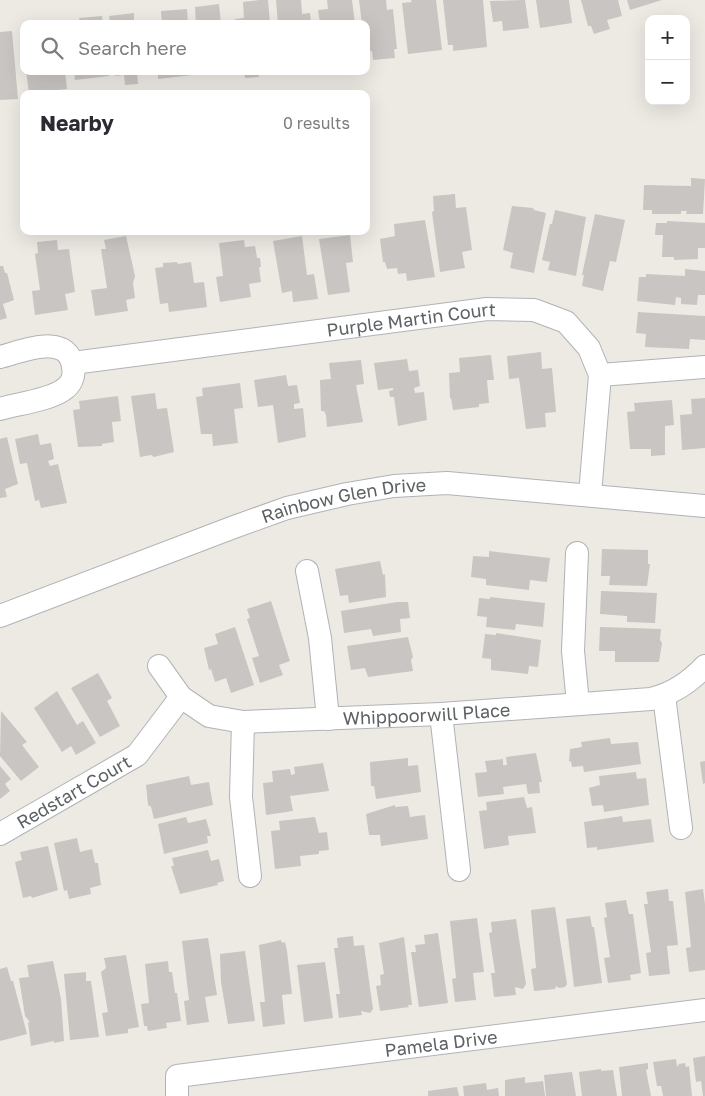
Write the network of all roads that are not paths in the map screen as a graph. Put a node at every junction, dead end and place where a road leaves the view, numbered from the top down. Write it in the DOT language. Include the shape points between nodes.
graph roads {
  1 [pos="0,357"];
  2 [pos="73,363"];
  3 [pos="705,367"];
  4 [pos="600,375"];
  5 [pos="0,409"];
  6 [pos="590,494"];
  7 [pos="705,506"];
  8 [pos="577,553"];
  9 [pos="307,571"];
  10 [pos="0,616"];
  11 [pos="159,666"];
  12 [pos="705,666"];
  13 [pos="664,696"];
  14 [pos="181,697"];
  15 [pos="578,704"];
  16 [pos="441,714"];
  17 [pos="328,719"];
  18 [pos="243,722"];
  19 [pos="681,828"];
  20 [pos="0,834"];
  21 [pos="459,870"];
  22 [pos="250,876"];
  23 [pos="705,1010"];
  24 [pos="177,1086"];
  1 -- 2 [label="street" via="49,346 64,350"];
  2 -- 4 [label="street, Purple Martin Court" via="487,309 525,309 566,322 589,348"];
  2 -- 5 [label="street" via="72,379 62,391"];
  3 -- 4 [label="street"];
  4 -- 6 [label="street, Purple Martin Court"];
  6 -- 7 [label="street, Rainbow Glen Drive"];
  6 -- 10 [label="street, Rainbow Glen Drive" via="447,483 394,486 347,494 287,508"];
  8 -- 15 [label="street" via="573,651"];
  9 -- 17 [label="street" via="320,638"];
  11 -- 14 [label="street, Whippoorwill Place"];
  12 -- 13 [label="street, Whippoorwill Place"];
  13 -- 15 [label="street, Whippoorwill Place"];
  13 -- 19 [label="street"];
  14 -- 18 [label="street, Whippoorwill Place" via="209,716"];
  14 -- 20 [label="street, Redstart Court" via="137,755"];
  15 -- 16 [label="street, Whippoorwill Place"];
  16 -- 17 [label="street, Whippoorwill Place"];
  16 -- 21 [label="street"];
  17 -- 18 [label="street, Whippoorwill Place"];
  18 -- 22 [label="street" via="241,797"];
  23 -- 24 [label="street, Pamela Drive"];
}
